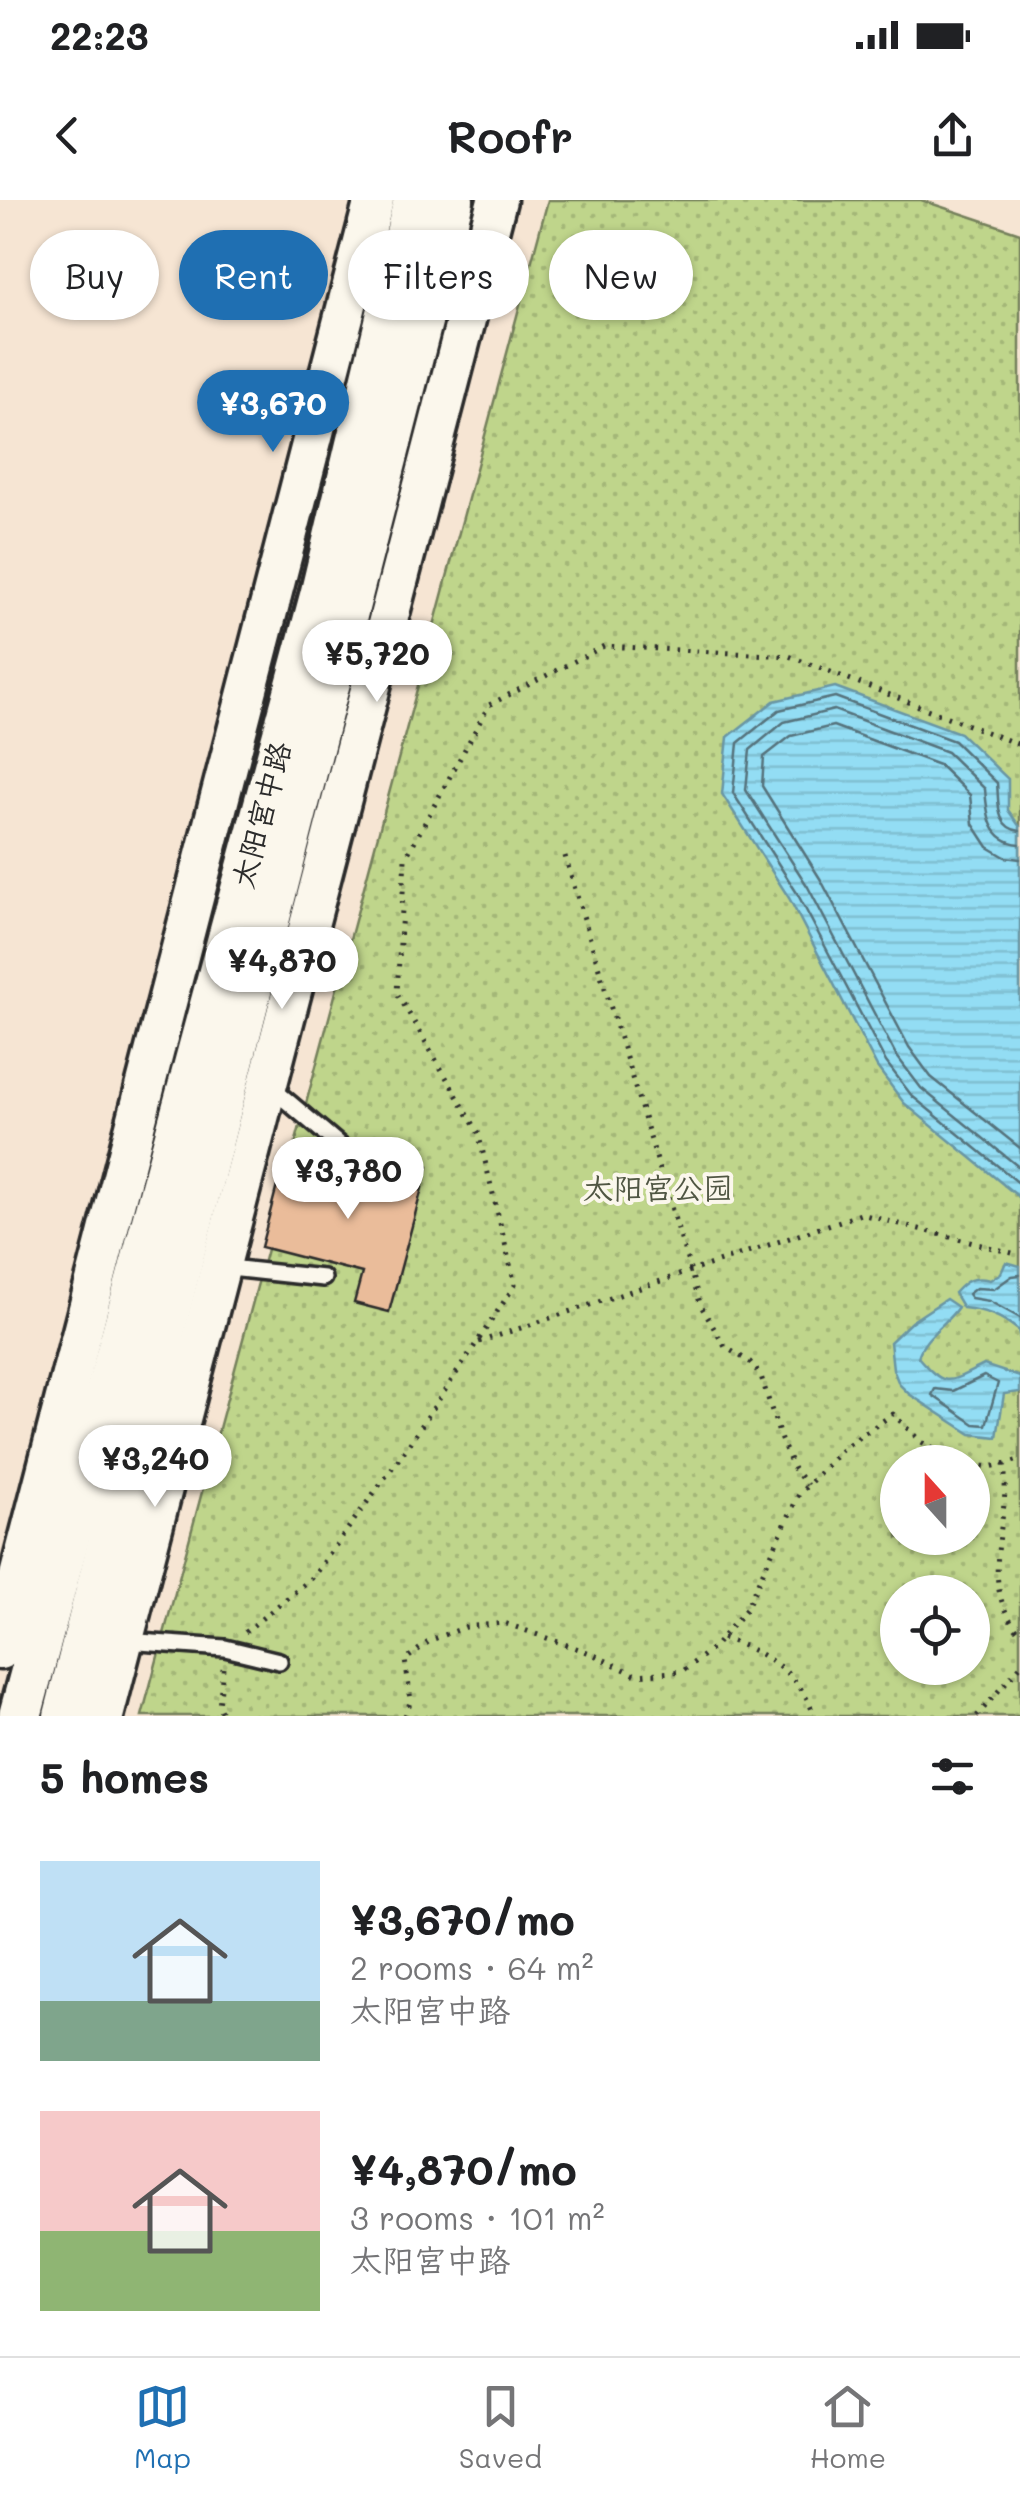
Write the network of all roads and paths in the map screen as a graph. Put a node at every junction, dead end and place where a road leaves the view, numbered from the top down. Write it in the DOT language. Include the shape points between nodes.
graph roads {
  1 [pos="374,200"];
  2 [pos="415,200"];
  3 [pos="452,200"];
  4 [pos="497,200"];
  5 [pos="321,596"];
  6 [pos="336,654"];
  7 [pos="238,727"];
  8 [pos="1020,745"];
  9 [pos="350,765"];
  10 [pos="566,856"];
  11 [pos="267,1084"];
  12 [pos="357,1160"];
  13 [pos="1020,1255"];
  14 [pos="220,1267"];
  15 [pos="691,1271"];
  16 [pos="322,1278"];
  17 [pos="476,1343"];
  18 [pos="158,1353"];
  19 [pos="926,1445"];
  20 [pos="1020,1460"];
  21 [pos="1004,1464"];
  22 [pos="990,1468"];
  23 [pos="807,1485"];
  24 [pos="1020,1633"];
  25 [pos="722,1638"];
  26 [pos="103,1644"];
  27 [pos="225,1648"];
  28 [pos="0,1650"];
  29 [pos="280,1661"];
  30 [pos="1020,1666"];
  31 [pos="42,1708"];
  32 [pos="104,1716"];
  33 [pos="223,1716"];
  34 [pos="405,1716"];
  35 [pos="814,1716"];
  36 [pos="977,1716"];
  1 -- 7 [label="street, 太阳宫中路"];
  2 -- 5 [label="main road, 太阳宫中路"];
  3 -- 6 [label="main road, 太阳宫中路"];
  4 -- 9 [label="street, 太阳宫中路"];
  5 -- 7 [label="street"];
  5 -- 31 [label="main road, 太阳宫中路"];
  6 -- 9 [label="street"];
  6 -- 18 [label="main road, 太阳宫中路"];
  7 -- 28 [label="street, 太阳宫中路"];
  8 -- 17 [label="path" via="788,656 604,646 488,705 405,860 397,993 478,1132 514,1285"];
  9 -- 11 [label="street, 太阳宫中路"];
  10 -- 15 [label="path"];
  11 -- 12 [label="lane"];
  11 -- 14 [label="street, 太阳宫中路"];
  13 -- 15 [label="path" via="861,1214"];
  14 -- 16 [label="lane"];
  14 -- 18 [label="street"];
  14 -- 26 [label="street, 太阳宫中路"];
  15 -- 17 [label="path"];
  15 -- 23 [label="path" via="701,1306 725,1346 761,1376 781,1440"];
  17 -- 27 [label="path" via="312,1578"];
  18 -- 26 [label="main road, 太阳宫中路"];
  19 -- 23 [label="path" via="893,1414 846,1446"];
  20 -- 21 [label="path"];
  21 -- 22 [label="path"];
  21 -- 24 [label="path" via="1008,1489 996,1590"];
  23 -- 25 [label="path" via="746,1609"];
  25 -- 34 [label="path" via="683,1672 636,1675 504,1623 466,1627 406,1660 411,1700"];
  25 -- 35 [label="path" via="786,1670"];
  26 -- 27 [label="lane"];
  26 -- 31 [label="main road, 太阳宫中路"];
  26 -- 32 [label="street, 太阳宫中路"];
  27 -- 29 [label="lane"];
  27 -- 33 [label="path"];
  30 -- 36 [label="path"];
}
